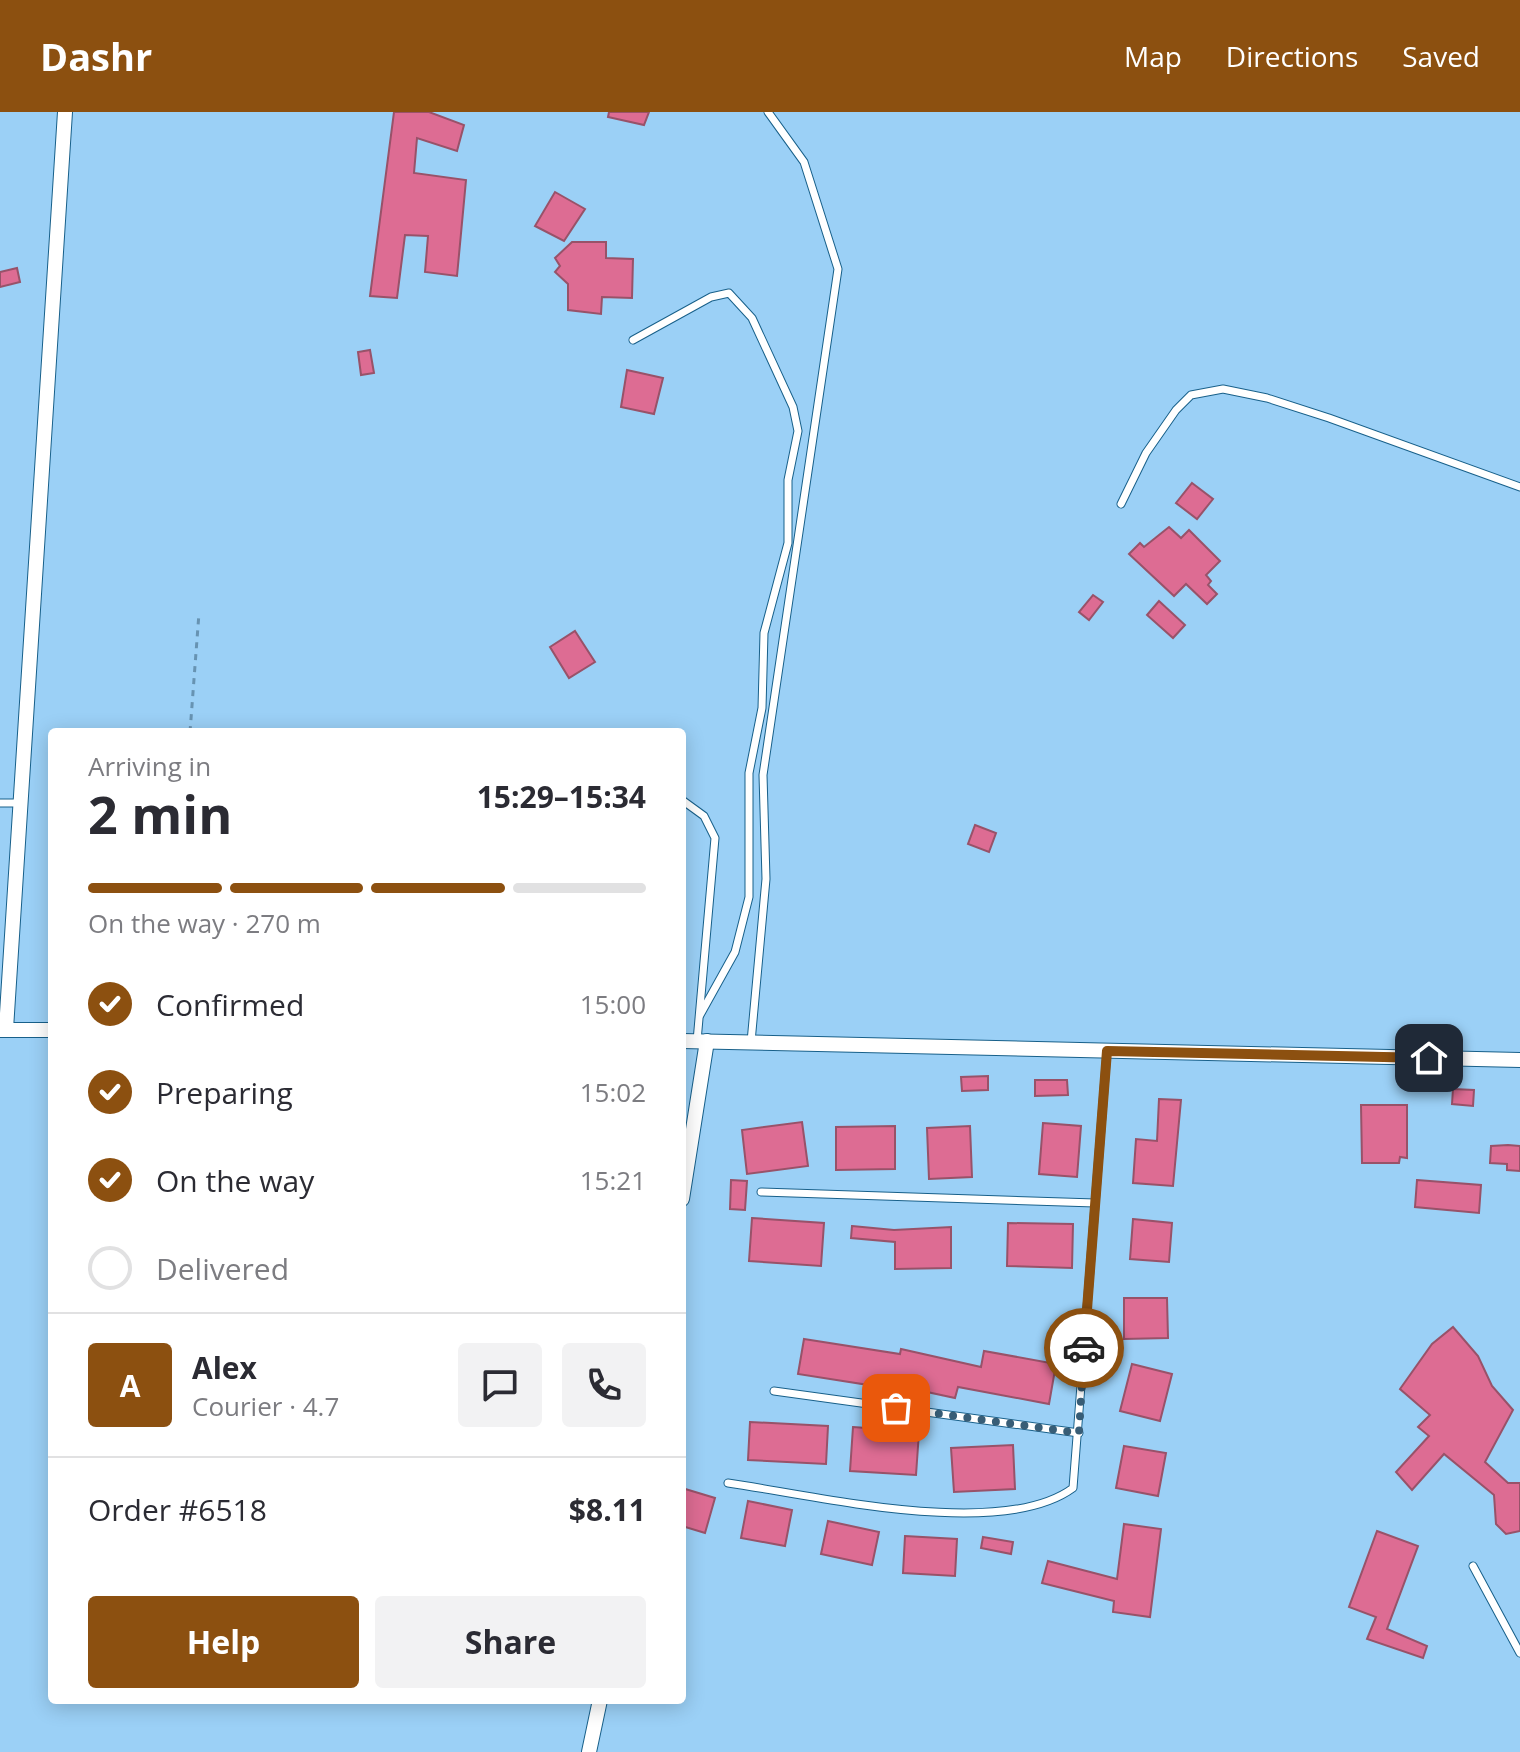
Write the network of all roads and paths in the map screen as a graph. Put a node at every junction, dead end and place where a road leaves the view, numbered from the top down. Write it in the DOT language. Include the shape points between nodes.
graph roads {
  1 [pos="65,112"];
  2 [pos="768,112"];
  3 [pos="633,340"];
  4 [pos="1520,487"];
  5 [pos="1121,504"];
  6 [pos="199,613"];
  7 [pos="190,728"];
  8 [pos="0,803"];
  9 [pos="21,803"];
  10 [pos="686,803"];
  11 [pos="700,1015"];
  12 [pos="3,1030"];
  13 [pos="48,1030"];
  14 [pos="696,1041"];
  15 [pos="751,1042"];
  16 [pos="1107,1051"];
  17 [pos="1520,1060"];
  18 [pos="686,1154"];
  19 [pos="761,1192"];
  20 [pos="1095,1203"];
  21 [pos="774,1391"];
  22 [pos="1079,1433"];
  23 [pos="728,1483"];
  24 [pos="1473,1566"];
  25 [pos="1520,1653"];
  26 [pos="599,1704"];
  27 [pos="589,1752"];
  1 -- 9 [label="street"];
  2 -- 15 [label="lane" via="804,162 838,269 763,775 766,879"];
  3 -- 11 [label="lane" via="711,297 729,293 752,318 797,422 788,480 788,543 764,633 762,708 749,773 749,897 731,963"];
  4 -- 5 [label="lane" via="1316,414 1223,389 1191,395 1176,410 1146,453"];
  6 -- 7 [label="path"];
  8 -- 9 [label="lane"];
  9 -- 12 [label="street"];
  10 -- 11 [label="lane" via="704,816 715,838"];
  11 -- 14 [label="lane"];
  12 -- 13 [label="street"];
  14 -- 15 [label="street"];
  14 -- 18 [label="street"];
  15 -- 16 [label="street"];
  16 -- 17 [label="street"];
  16 -- 20 [label="lane"];
  19 -- 20 [label="lane"];
  20 -- 22 [label="lane"];
  21 -- 22 [label="lane"];
  22 -- 23 [label="lane" via="1073,1488 1004,1512 924,1511"];
  24 -- 25 [label="lane"];
  26 -- 27 [label="street"];
}
